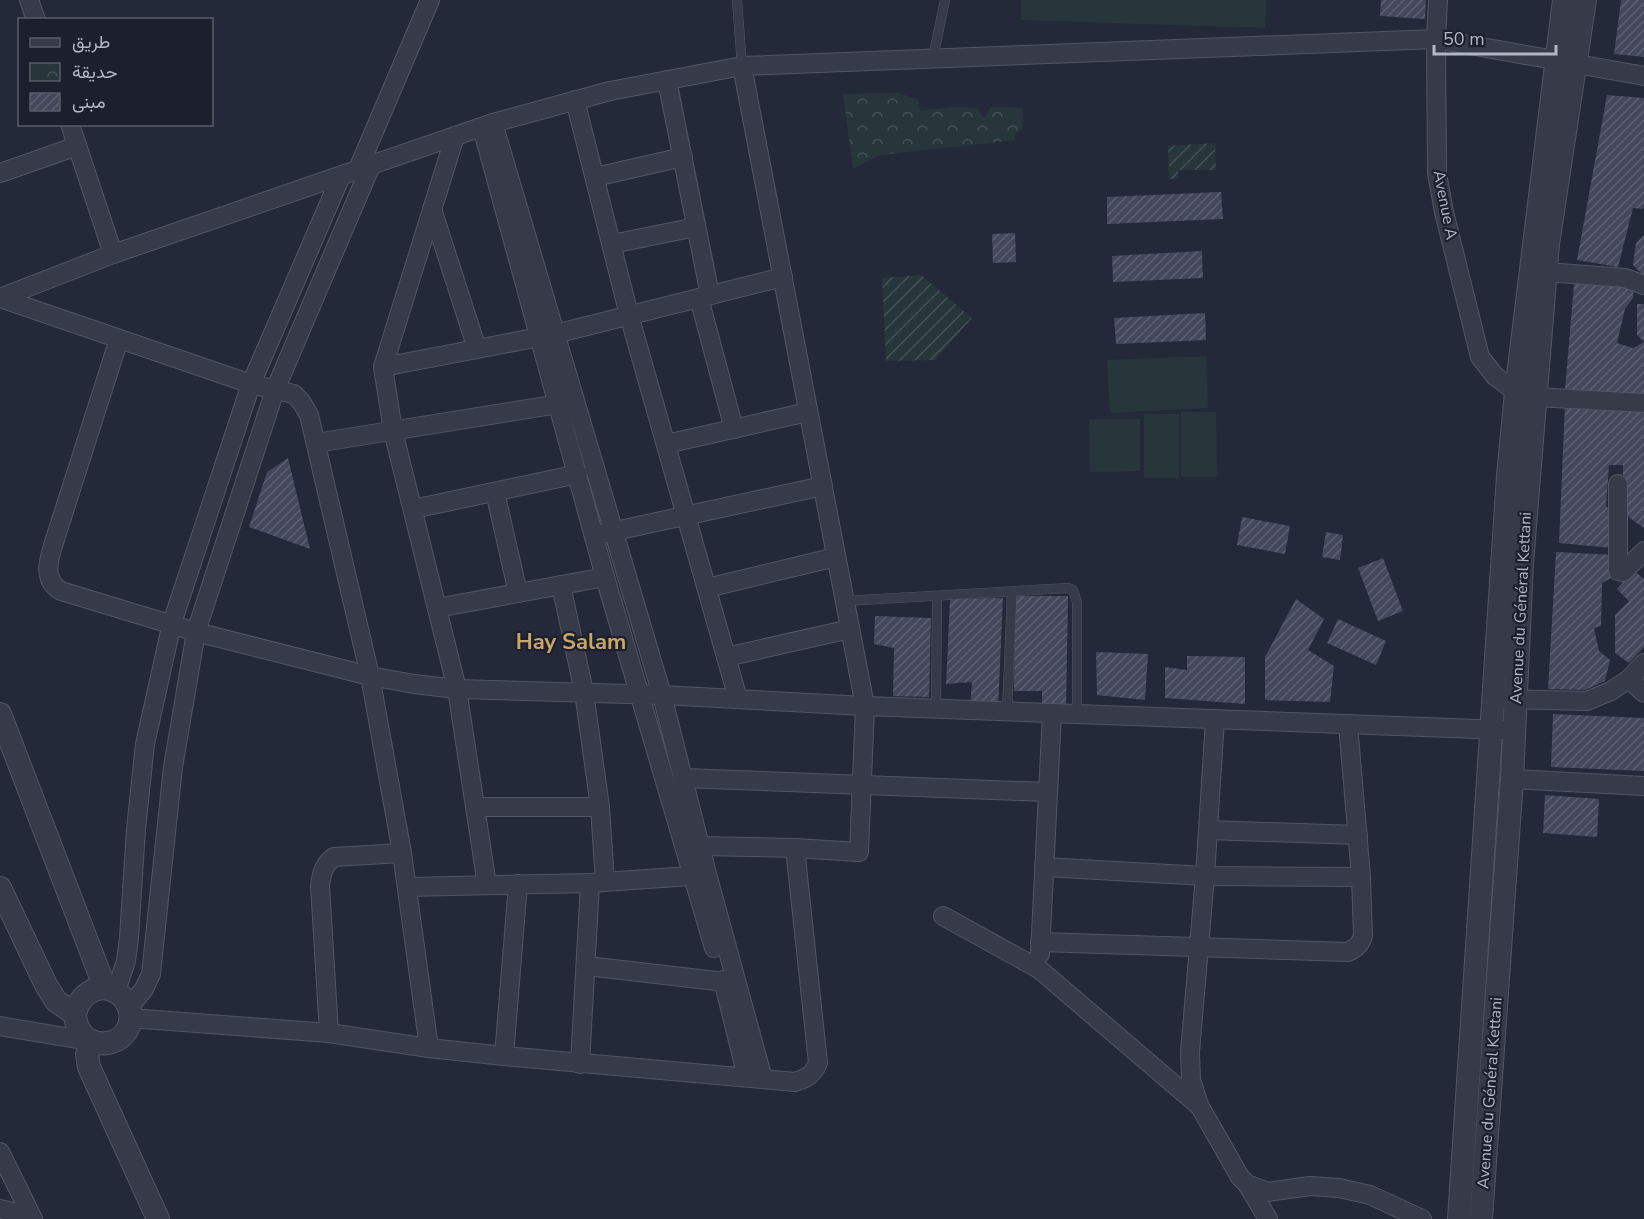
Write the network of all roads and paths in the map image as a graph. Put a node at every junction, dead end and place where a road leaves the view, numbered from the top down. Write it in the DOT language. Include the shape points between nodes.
graph roads {
  1 [pos="29,0"];
  2 [pos="430,0"];
  3 [pos="737,0"];
  4 [pos="945,0"];
  5 [pos="1438,0"];
  6 [pos="1564,0"];
  7 [pos="1585,0"];
  8 [pos="35,18"];
  9 [pos="1436,39"];
  10 [pos="933,58"];
  11 [pos="1565,63"];
  12 [pos="742,66"];
  13 [pos="1644,75"];
  14 [pos="667,80"];
  15 [pos="575,100"];
  16 [pos="487,125"];
  17 [pos="71,126"];
  18 [pos="454,136"];
  19 [pos="77,146"];
  20 [pos="682,157"];
  21 [pos="357,170"];
  22 [pos="0,173"];
  23 [pos="595,177"];
  24 [pos="432,209"];
  25 [pos="696,227"];
  26 [pos="612,244"];
  27 [pos="113,254"];
  28 [pos="1546,272"];
  29 [pos="783,277"];
  30 [pos="1644,285"];
  31 [pos="704,297"];
  32 [pos="0,298"];
  33 [pos="630,315"];
  34 [pos="548,335"];
  35 [pos="119,339"];
  36 [pos="477,349"];
  37 [pos="383,367"];
  38 [pos="251,384"];
  39 [pos="275,390"];
  40 [pos="1526,395"];
  41 [pos="1644,403"];
  42 [pos="559,404"];
  43 [pos="808,412"];
  44 [pos="734,429"];
  45 [pos="393,431"];
  46 [pos="316,443"];
  47 [pos="666,444"];
  48 [pos="578,474"];
  49 [pos="1618,484"];
  50 [pos="823,486"];
  51 [pos="495,492"];
  52 [pos="413,509"];
  53 [pos="686,515"];
  54 [pos="613,531"];
  55 [pos="594,535"];
  56 [pos="1644,551"];
  57 [pos="836,557"];
  58 [pos="605,577"];
  59 [pos="561,585"];
  60 [pos="707,588"];
  61 [pos="1012,592"];
  62 [pos="518,593"];
  63 [pos="937,596"];
  64 [pos="844,601"];
  65 [pos="437,608"];
  66 [pos="172,623"];
  67 [pos="850,629"];
  68 [pos="196,632"];
  69 [pos="726,657"];
  70 [pos="1644,663"];
  71 [pos="370,676"];
  72 [pos="1629,679"];
  73 [pos="457,689"];
  74 [pos="584,692"];
  75 [pos="1644,693"];
  76 [pos="641,694"];
  77 [pos="662,695"];
  78 [pos="738,699"];
  79 [pos="1493,699"];
  80 [pos="1516,699"];
  81 [pos="865,706"];
  82 [pos="936,709"];
  83 [pos="1007,712"];
  84 [pos="1052,713"];
  85 [pos="0,714"];
  86 [pos="1077,714"];
  87 [pos="1215,719"];
  88 [pos="1348,724"];
  89 [pos="1491,729"];
  90 [pos="1514,730"];
  91 [pos="683,778"];
  92 [pos="1512,779"];
  93 [pos="862,784"];
  94 [pos="1644,786"];
  95 [pos="1047,792"];
  96 [pos="475,807"];
  97 [pos="600,807"];
  98 [pos="1208,830"];
  99 [pos="1358,835"];
  100 [pos="700,846"];
  101 [pos="795,848"];
  102 [pos="402,854"];
  103 [pos="1044,867"];
  104 [pos="700,875"];
  105 [pos="1205,876"];
  106 [pos="1361,877"];
  107 [pos="598,882"];
  108 [pos="518,884"];
  109 [pos="487,885"];
  110 [pos="407,887"];
  111 [pos="0,888"];
  112 [pos="943,916"];
  113 [pos="1040,942"];
  114 [pos="1198,948"];
  115 [pos="587,966"];
  116 [pos="1039,969"];
  117 [pos="730,982"];
  118 [pos="120,1001"];
  119 [pos="75,1016"];
  120 [pos="0,1026"];
  121 [pos="31,1030"];
  122 [pos="329,1034"];
  123 [pos="90,1041"];
  124 [pos="429,1048"];
  125 [pos="504,1056"];
  126 [pos="580,1064"];
  127 [pos="755,1078"];
  128 [pos="1198,1105"];
  129 [pos="0,1152"];
  130 [pos="1247,1184"];
  131 [pos="0,1209"];
  132 [pos="32,1218"];
  133 [pos="158,1219"];
  134 [pos="1268,1219"];
  135 [pos="1422,1219"];
  136 [pos="1459,1219"];
  137 [pos="1481,1219"];
  1 -- 8 [label="street"];
  2 -- 21 [label="street"];
  3 -- 12 [label="lane"];
  4 -- 10 [label="lane"];
  5 -- 9 [label="street, Avenue A"];
  6 -- 11 [label="street, Avenue du Général Kettani"];
  7 -- 11 [label="street, Avenue du Général Kettani"];
  9 -- 10 [label="street"];
  9 -- 11 [label="street"];
  9 -- 40 [label="street, Avenue A" via="1437,173 1480,357 1496,376"];
  10 -- 12 [label="street"];
  11 -- 13 [label="street"];
  11 -- 28 [label="street, Avenue du Général Kettani"];
  11 -- 40 [label="street, Avenue du Général Kettani"];
  12 -- 14 [label="street"];
  12 -- 29 [label="street"];
  14 -- 15 [label="street"];
  14 -- 20 [label="street"];
  15 -- 16 [label="street"];
  15 -- 23 [label="street"];
  16 -- 18 [label="street"];
  16 -- 34 [label="street"];
  17 -- 19 [label="street"];
  18 -- 21 [label="street"];
  18 -- 24 [label="street"];
  19 -- 22 [label="street"];
  19 -- 27 [label="street"];
  20 -- 23 [label="street"];
  20 -- 25 [label="street"];
  21 -- 27 [label="street"];
  21 -- 38 [label="street"];
  21 -- 39 [label="street"];
  23 -- 26 [label="street"];
  24 -- 36 [label="street"];
  24 -- 37 [label="street"];
  25 -- 26 [label="street"];
  25 -- 31 [label="street"];
  26 -- 33 [label="street"];
  27 -- 32 [label="street"];
  28 -- 30 [label="street" via="1625,278"];
  28 -- 40 [label="street, Avenue du Général Kettani"];
  29 -- 31 [label="street"];
  29 -- 43 [label="street"];
  31 -- 33 [label="street"];
  31 -- 44 [label="street"];
  32 -- 35 [label="street"];
  33 -- 34 [label="street"];
  33 -- 47 [label="street"];
  34 -- 36 [label="street"];
  34 -- 42 [label="street"];
  34 -- 54 [label="street"];
  35 -- 38 [label="street"];
  35 -- 66 [label="street" via="57,533 48,575 52,585 61,591"];
  36 -- 37 [label="street"];
  37 -- 45 [label="street"];
  38 -- 39 [label="street"];
  38 -- 66 [label="street"];
  39 -- 46 [label="street" via="294,394 302,403"];
  39 -- 68 [label="street"];
  40 -- 41 [label="street"];
  40 -- 79 [label="street, Avenue du Général Kettani"];
  40 -- 80 [label="street, Avenue du Général Kettani"];
  42 -- 45 [label="street"];
  42 -- 48 [label="street"];
  43 -- 44 [label="street"];
  43 -- 50 [label="street"];
  44 -- 47 [label="street"];
  45 -- 46 [label="street"];
  45 -- 52 [label="street"];
  46 -- 71 [label="street"];
  47 -- 53 [label="street"];
  48 -- 51 [label="street"];
  48 -- 55 [label="street"];
  49 -- 56 [label="street" via="1618,571 1623,572"];
  50 -- 53 [label="street"];
  50 -- 57 [label="street"];
  51 -- 52 [label="street"];
  51 -- 62 [label="street"];
  52 -- 65 [label="street"];
  53 -- 54 [label="street"];
  53 -- 60 [label="street"];
  54 -- 55 [label="street"];
  54 -- 77 [label="street"];
  55 -- 58 [label="street"];
  57 -- 60 [label="street"];
  57 -- 64 [label="street"];
  58 -- 59 [label="street"];
  58 -- 76 [label="street"];
  59 -- 62 [label="street"];
  59 -- 74 [label="street"];
  60 -- 69 [label="street"];
  61 -- 63 [label="lane"];
  61 -- 83 [label="lane"];
  61 -- 86 [label="lane" via="1073,590 1077,602"];
  62 -- 65 [label="street"];
  63 -- 64 [label="lane"];
  63 -- 82 [label="lane"];
  64 -- 67 [label="street"];
  65 -- 73 [label="street"];
  66 -- 68 [label="street"];
  66 -- 118 [label="street" via="145,744"];
  67 -- 69 [label="street"];
  67 -- 81 [label="street"];
  68 -- 71 [label="street"];
  68 -- 118 [label="street" via="173,767 151,974 144,989"];
  69 -- 78 [label="street"];
  70 -- 72 [label="street"];
  71 -- 73 [label="street"];
  71 -- 102 [label="street"];
  72 -- 75 [label="street"];
  72 -- 80 [label="street" via="1605,695 1587,700"];
  73 -- 74 [label="street"];
  73 -- 96 [label="street"];
  74 -- 76 [label="street"];
  74 -- 97 [label="street"];
  76 -- 77 [label="street"];
  76 -- 104 [label="street"];
  77 -- 78 [label="street"];
  77 -- 91 [label="street"];
  78 -- 81 [label="street"];
  79 -- 80 [label="street"];
  79 -- 89 [label="street, Avenue du Général Kettani"];
  80 -- 90 [label="street, Avenue du Général Kettani"];
  81 -- 82 [label="street"];
  81 -- 93 [label="street"];
  82 -- 83 [label="street"];
  83 -- 84 [label="street"];
  84 -- 86 [label="street"];
  84 -- 95 [label="street"];
  85 -- 118 [label="street"];
  86 -- 87 [label="street"];
  87 -- 88 [label="street"];
  87 -- 98 [label="street"];
  88 -- 89 [label="street"];
  88 -- 99 [label="street"];
  89 -- 90 [label="street"];
  89 -- 136 [label="street, Avenue du Général Kettani"];
  90 -- 92 [label="street, Avenue du Général Kettani"];
  91 -- 93 [label="street"];
  91 -- 100 [label="street"];
  92 -- 94 [label="street"];
  92 -- 137 [label="street, Avenue du Général Kettani"];
  93 -- 95 [label="street"];
  93 -- 101 [label="street" via="859,852"];
  95 -- 103 [label="street"];
  96 -- 97 [label="street"];
  96 -- 109 [label="street"];
  97 -- 107 [label="street"];
  98 -- 99 [label="street"];
  98 -- 105 [label="street"];
  99 -- 106 [label="street"];
  100 -- 101 [label="street"];
  100 -- 104 [label="street"];
  101 -- 127 [label="street" via="819,1063 808,1077 795,1082"];
  102 -- 110 [label="street"];
  102 -- 122 [label="street" via="334,857 326,863 320,885"];
  103 -- 105 [label="street"];
  103 -- 113 [label="street"];
  104 -- 107 [label="street"];
  104 -- 117 [label="street"];
  105 -- 106 [label="street"];
  105 -- 114 [label="street"];
  106 -- 114 [label="street" via="1363,936 1361,943 1348,952"];
  107 -- 108 [label="street"];
  107 -- 115 [label="street"];
  108 -- 109 [label="street"];
  108 -- 125 [label="street"];
  109 -- 110 [label="street"];
  110 -- 124 [label="street"];
  111 -- 119 [label="street" via="46,985 56,1001"];
  112 -- 116 [label="street"];
  113 -- 114 [label="street"];
  113 -- 116 [label="street"];
  114 -- 128 [label="street" via="1190,1052 1191,1080"];
  115 -- 117 [label="street"];
  115 -- 126 [label="street"];
  116 -- 128 [label="street"];
  117 -- 127 [label="street"];
  118 -- 119 [label="street" via="94,989 77,1004"];
  118 -- 122 [label="street"];
  118 -- 123 [label="street" via="128,1028 122,1037 102,1044"];
  119 -- 121 [label="street"];
  119 -- 123 [label="street" via="76,1027"];
  120 -- 121 [label="street"];
  121 -- 123 [label="street"];
  122 -- 124 [label="street"];
  123 -- 133 [label="street" via="89,1067"];
  124 -- 125 [label="street"];
  125 -- 126 [label="street"];
  126 -- 127 [label="street"];
  128 -- 130 [label="street" via="1234,1169"];
  129 -- 132 [label="street"];
  130 -- 134 [label="street"];
  130 -- 135 [label="street" via="1268,1192 1310,1186 1339,1188 1370,1195"];
  131 -- 132 [label="street"];
}
